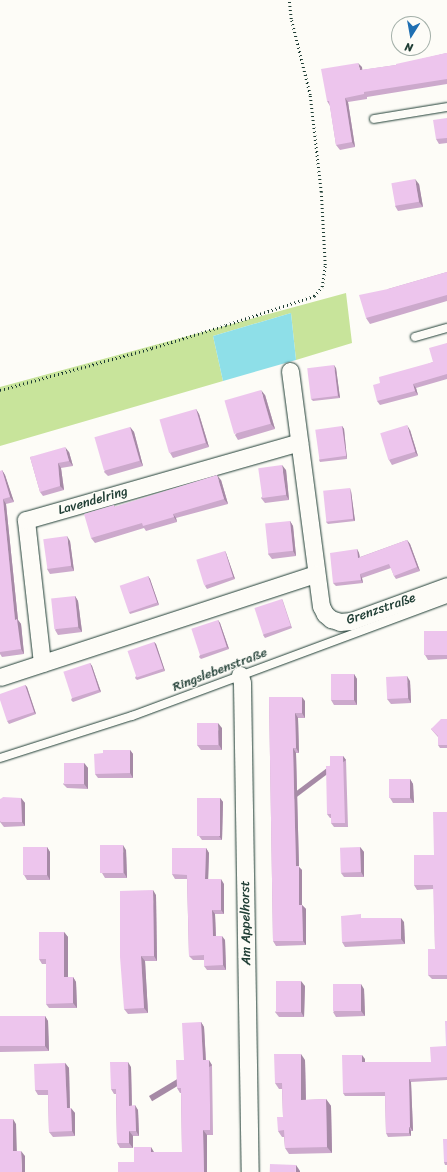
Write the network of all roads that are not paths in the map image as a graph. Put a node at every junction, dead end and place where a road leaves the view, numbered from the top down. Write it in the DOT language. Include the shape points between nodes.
graph roads {
  1 [pos="447,107"];
  2 [pos="374,119"];
  3 [pos="447,328"];
  4 [pos="415,337"];
  5 [pos="290,371"];
  6 [pos="299,442"];
  7 [pos="316,574"];
  8 [pos="447,586"];
  9 [pos="447,599"];
  10 [pos="42,663"];
  11 [pos="240,674"];
  12 [pos="0,677"];
  13 [pos="0,758"];
  14 [pos="250,1172"];
  1 -- 2 [label="lane"];
  3 -- 4 [label="lane"];
  5 -- 6 [label="street"];
  6 -- 7 [label="street"];
  6 -- 10 [label="street, Lavendelring" via="26,520"];
  7 -- 8 [label="street, Grenzstraße" via="321,606 325,614 340,622 351,621"];
  7 -- 10 [label="street"];
  9 -- 11 [label="lane, Ringslebenstraße"];
  10 -- 12 [label="street"];
  11 -- 13 [label="lane, Ringslebenstraße" via="132,716"];
  11 -- 14 [label="street, Am Appelhorst"];
}
